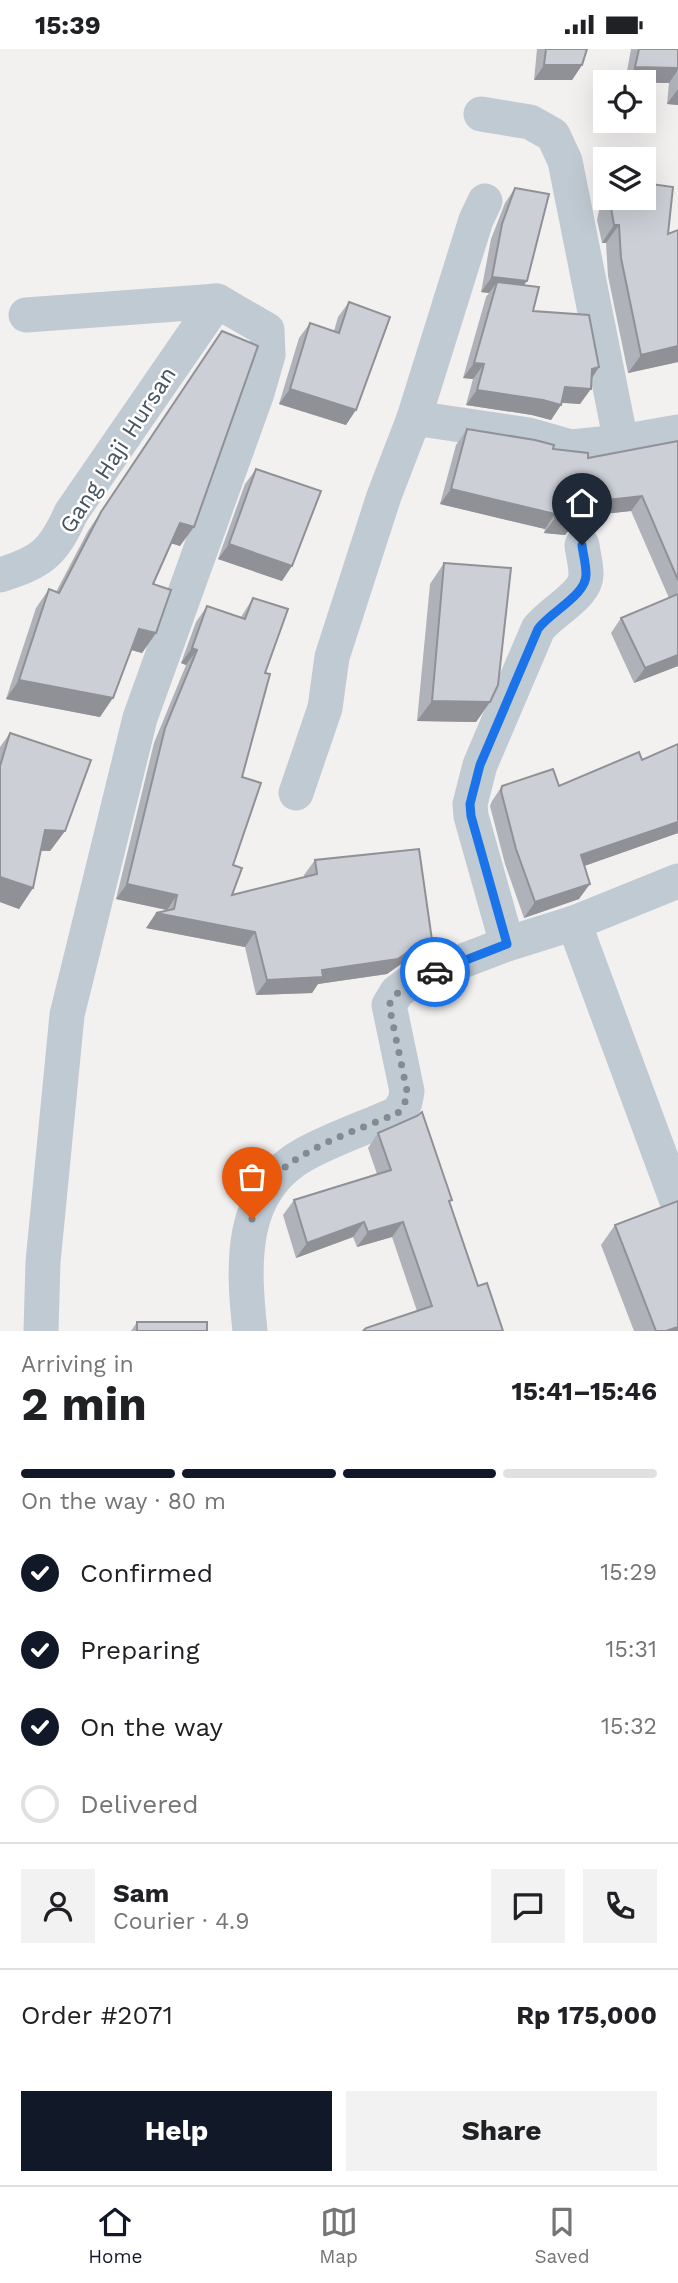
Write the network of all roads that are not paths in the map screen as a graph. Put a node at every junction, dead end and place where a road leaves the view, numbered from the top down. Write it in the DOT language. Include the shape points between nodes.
graph roads {
  1 [pos="481,114"];
  2 [pos="485,201"];
  3 [pos="217,301"];
  4 [pos="26,315"];
  5 [pos="414,418"];
  6 [pos="678,432"];
  7 [pos="621,442"];
  8 [pos="582,545"];
  9 [pos="0,575"];
  10 [pos="296,793"];
  11 [pos="678,881"];
  12 [pos="574,923"];
  13 [pos="507,944"];
  14 [pos="678,1205"];
  15 [pos="41,1331"];
  16 [pos="250,1331"];
  1 -- 7 [label="street" via="530,122 552,135 565,162"];
  2 -- 5 [label="street" via="475,220"];
  3 -- 4 [label="street"];
  3 -- 9 [label="street, Gang Haji Hursan" via="71,513 58,541 42,558"];
  3 -- 15 [label="street" via="267,330 268,355 139,718 67,1015 43,1262"];
  5 -- 7 [label="street" via="529,435 571,447"];
  5 -- 10 [label="street" via="336,645 325,708"];
  6 -- 7 [label="street"];
  8 -- 13 [label="street" via="584,585 538,629 480,765 470,804"];
  11 -- 12 [label="street"];
  12 -- 13 [label="street"];
  12 -- 14 [label="street"];
  13 -- 16 [label="street" via="412,980 397,992 389,1005 407,1091 398,1113 303,1154 262,1192 247,1252"];
}
